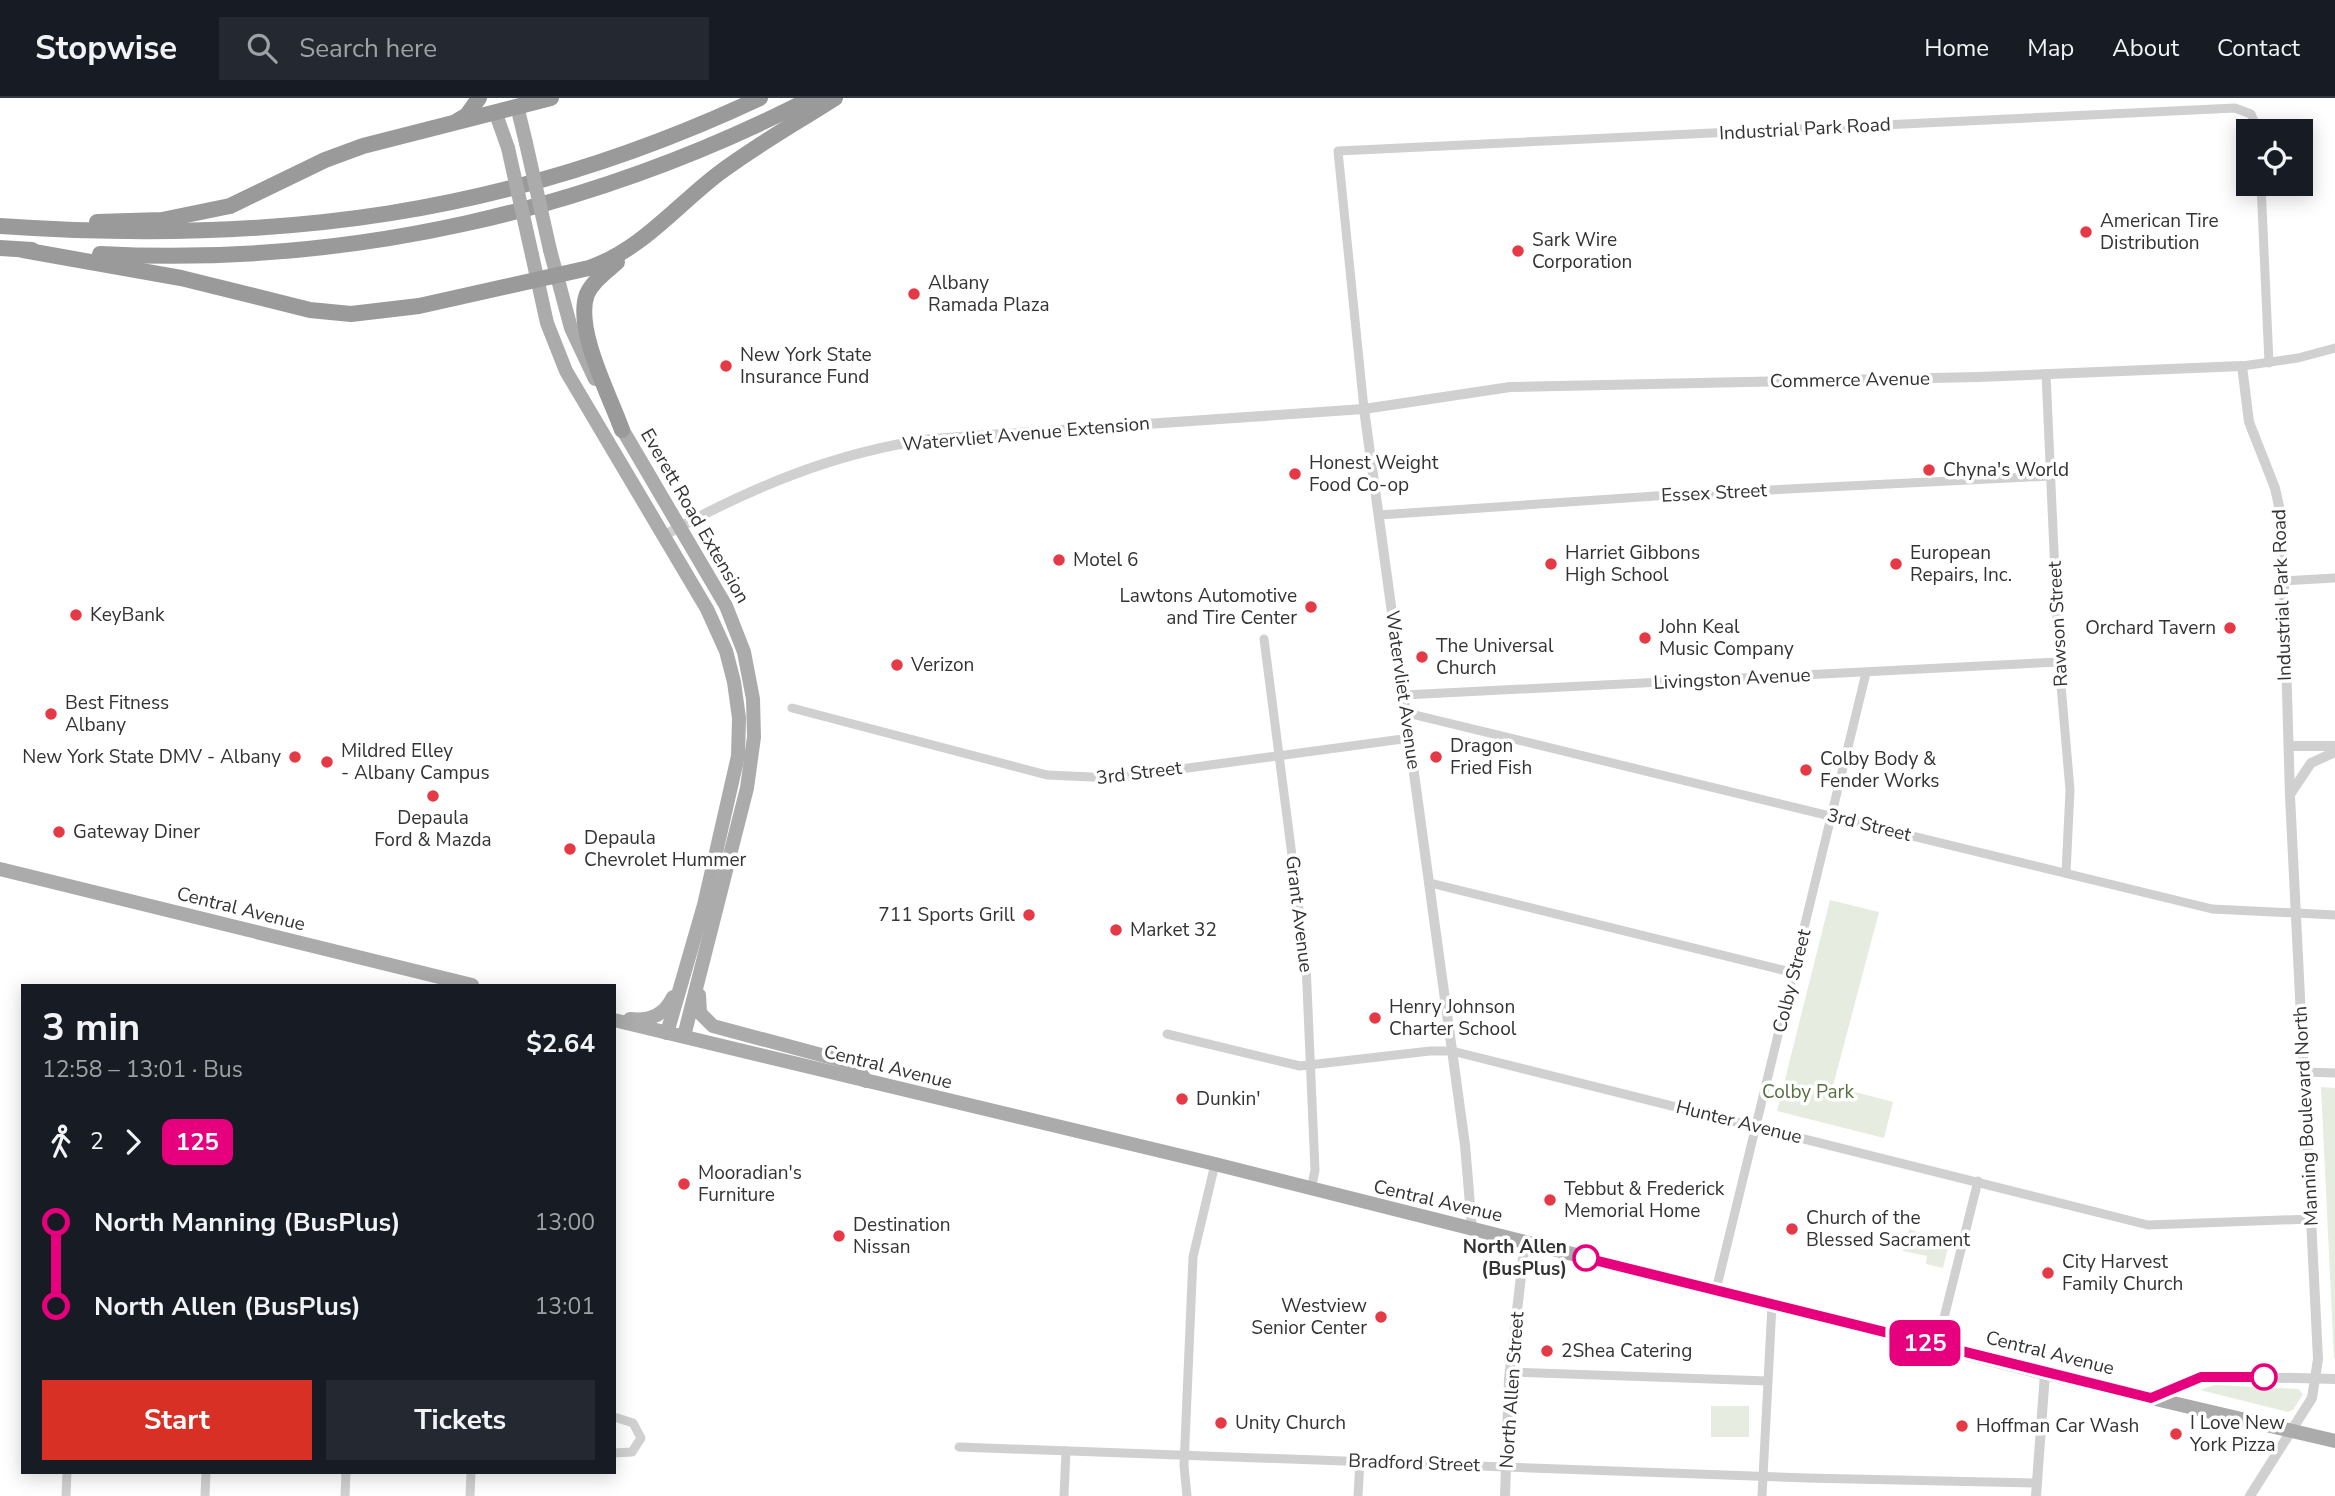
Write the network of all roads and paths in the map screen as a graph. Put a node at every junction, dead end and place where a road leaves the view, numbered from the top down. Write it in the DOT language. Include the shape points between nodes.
graph roads {
  1 [pos="551,98"];
  2 [pos="760,98"];
  3 [pos="812,98"];
  4 [pos="835,98"];
  5 [pos="516,102"];
  6 [pos="489,104"];
  7 [pos="2253,119"];
  8 [pos="440,128"];
  9 [pos="1338,151"];
  10 [pos="2262,196"];
  11 [pos="0,224"];
  12 [pos="655,229"];
  13 [pos="0,248"];
  14 [pos="23,250"];
  15 [pos="556,276"];
  16 [pos="537,281"];
  17 [pos="2335,348"];
  18 [pos="2269,363"];
  19 [pos="2242,366"];
  20 [pos="2046,374"];
  21 [pos="1364,409"];
  22 [pos="622,430"];
  23 [pos="2050,476"];
  24 [pos="1378,515"];
  25 [pos="679,527"];
  26 [pos="663,536"];
  27 [pos="2335,578"];
  28 [pos="2282,581"];
  29 [pos="1264,639"];
  30 [pos="2059,662"];
  31 [pos="1866,673"];
  32 [pos="1404,695"];
  33 [pos="792,708"];
  34 [pos="1407,713"];
  35 [pos="1410,738"];
  36 [pos="2288,746"];
  37 [pos="2335,746"];
  38 [pos="2335,752"];
  39 [pos="1278,754"];
  40 [pos="2290,796"];
  41 [pos="1833,817"];
  42 [pos="0,869"];
  43 [pos="2066,873"];
  44 [pos="711,877"];
  45 [pos="1430,883"];
  46 [pos="2297,914"];
  47 [pos="2335,915"];
  48 [pos="1795,972"];
  49 [pos="700,976"];
  50 [pos="468,984"];
  51 [pos="616,1019"];
  52 [pos="616,1020"];
  53 [pos="667,1033"];
  54 [pos="1167,1034"];
  55 [pos="684,1036"];
  56 [pos="1452,1051"];
  57 [pos="1311,1066"];
  58 [pos="2304,1072"];
  59 [pos="2335,1073"];
  60 [pos="866,1081"];
  61 [pos="1756,1126"];
  62 [pos="1215,1164"];
  63 [pos="1978,1181"];
  64 [pos="1311,1190"];
  65 [pos="2311,1219"];
  66 [pos="1472,1228"];
  67 [pos="1525,1242"];
  68 [pos="1716,1290"];
  69 [pos="1772,1305"];
  70 [pos="1937,1346"];
  71 [pos="1510,1372"];
  72 [pos="2045,1373"];
  73 [pos="2335,1379"];
  74 [pos="2316,1380"];
  75 [pos="1767,1381"];
  76 [pos="2151,1398"];
  77 [pos="616,1418"];
  78 [pos="2292,1430"];
  79 [pos="2335,1441"];
  80 [pos="959,1447"];
  81 [pos="1066,1451"];
  82 [pos="616,1453"];
  83 [pos="1185,1455"];
  84 [pos="1360,1461"];
  85 [pos="1506,1466"];
  86 [pos="67,1474"];
  87 [pos="206,1474"];
  88 [pos="346,1474"];
  89 [pos="471,1474"];
  90 [pos="1763,1476"];
  91 [pos="2036,1483"];
  92 [pos="66,1496"];
  93 [pos="205,1496"];
  94 [pos="345,1496"];
  95 [pos="470,1496"];
  96 [pos="1065,1496"];
  97 [pos="1187,1496"];
  98 [pos="1359,1496"];
  99 [pos="1505,1496"];
  100 [pos="1762,1496"];
  101 [pos="2036,1496"];
  102 [pos="2250,1496"];
  1 -- 5 [label="highway"];
  2 -- 11 [label="highway" via="578,170 402,213 311,226 215,232 108,232"];
  3 -- 14 [label="highway" via="716,144 625,179 441,230 265,254 169,256"];
  4 -- 12 [label="highway" via="735,161"];
  5 -- 6 [label="highway"];
  5 -- 15 [label="main road, Everett Road Extension, bridge"];
  6 -- 8 [label="highway"];
  6 -- 8 [label="highway"];
  6 -- 16 [label="main road, Everett Road Extension, bridge" via="508,148"];
  7 -- 9 [label="street, Industrial Park Road" via="2235,108"];
  8 -- 11 [label="highway" via="343,152 253,198 208,212 141,221"];
  9 -- 21 [label="street, Watervliet Avenue"];
  10 -- 18 [label="street"];
  12 -- 15 [label="highway" via="614,258"];
  12 -- 22 [label="highway" via="599,278 585,300 587,334"];
  13 -- 14 [label="highway"];
  14 -- 16 [label="highway" via="341,313 395,310"];
  15 -- 16 [label="highway"];
  15 -- 22 [label="main road, Everett Road Extension" via="577,344"];
  16 -- 26 [label="main road, Everett Road Extension" via="566,371"];
  17 -- 18 [label="street, Commerce Avenue"];
  18 -- 19 [label="street, Commerce Avenue"];
  19 -- 20 [label="street, Commerce Avenue"];
  19 -- 28 [label="street, Industrial Park Road" via="2249,422 2280,504"];
  20 -- 21 [label="street, Commerce Avenue" via="1510,387"];
  20 -- 23 [label="street, Rawson Street"];
  21 -- 24 [label="street, Watervliet Avenue"];
  21 -- 25 [label="street, Watervliet Avenue Extension" via="890,445 794,472"];
  22 -- 25 [label="main road, Everett Road Extension"];
  23 -- 24 [label="street, Essex Street"];
  23 -- 30 [label="street, Rawson Street"];
  24 -- 32 [label="street, Watervliet Avenue"];
  25 -- 26 [label="street, Watervliet Avenue Extension"];
  25 -- 49 [label="main road, Everett Road Extension" via="733,619 747,665 754,717 747,788"];
  26 -- 44 [label="main road, Everett Road Extension" via="720,636 737,699 738,757"];
  27 -- 28 [label="street"];
  28 -- 36 [label="street, Industrial Park Road"];
  29 -- 39 [label="street, Grant Avenue"];
  30 -- 31 [label="street, Livingston Avenue"];
  30 -- 43 [label="street, Rawson Street" via="2070,790"];
  31 -- 32 [label="street, Livingston Avenue"];
  31 -- 41 [label="street, Colby Street"];
  32 -- 34 [label="street, Watervliet Avenue"];
  33 -- 39 [label="street, 3rd Street" via="1047,775 1077,778 1114,778"];
  34 -- 35 [label="street, Watervliet Avenue"];
  34 -- 41 [label="street, 3rd Street"];
  35 -- 39 [label="street, 3rd Street"];
  35 -- 45 [label="street, Watervliet Avenue"];
  36 -- 37 [label="street"];
  36 -- 40 [label="street, Manning Boulevard North"];
  38 -- 40 [label="street" via="2311,763"];
  39 -- 57 [label="street, Grant Avenue" via="1306,961"];
  40 -- 46 [label="street, Manning Boulevard North"];
  41 -- 43 [label="street, 3rd Street"];
  41 -- 48 [label="street, Colby Street"];
  42 -- 50 [label="main road, Central Avenue"];
  43 -- 46 [label="street, 3rd Street" via="2217,910"];
  44 -- 51 [label="main road" via="701,891 667,1008 645,1020"];
  44 -- 53 [label="main road, Everett Road Extension"];
  45 -- 48 [label="street"];
  45 -- 56 [label="street, Watervliet Avenue"];
  46 -- 47 [label="street, 3rd Street"];
  46 -- 58 [label="street, Manning Boulevard North"];
  48 -- 61 [label="street, Colby Street"];
  49 -- 55 [label="main road, Everett Road Extension"];
  49 -- 60 [label="main road" via="699,1013 713,1026 855,1064"];
  52 -- 53 [label="main road, Central Avenue"];
  53 -- 55 [label="main road, Central Avenue"];
  54 -- 57 [label="street, Hunter Avenue"];
  55 -- 60 [label="main road, Central Avenue"];
  56 -- 57 [label="street, Hunter Avenue"];
  56 -- 61 [label="street, Hunter Avenue"];
  56 -- 66 [label="street, Watervliet Avenue"];
  57 -- 64 [label="street, Grant Avenue" via="1315,1170"];
  58 -- 59 [label="street"];
  58 -- 65 [label="street, Manning Boulevard North"];
  60 -- 62 [label="main road, Central Avenue"];
  61 -- 63 [label="street, Hunter Avenue"];
  61 -- 68 [label="street, Colby Street"];
  62 -- 64 [label="main road, Central Avenue"];
  62 -- 83 [label="street" via="1192,1257"];
  63 -- 65 [label="street, Hunter Avenue" via="2148,1225"];
  63 -- 70 [label="street"];
  64 -- 66 [label="main road, Central Avenue"];
  65 -- 74 [label="street, Manning Boulevard North"];
  66 -- 67 [label="main road, Central Avenue"];
  67 -- 68 [label="main road, Central Avenue"];
  67 -- 71 [label="street, North Allen Street"];
  68 -- 69 [label="main road, Central Avenue"];
  69 -- 70 [label="main road, Central Avenue"];
  69 -- 75 [label="street"];
  70 -- 72 [label="main road, Central Avenue"];
  71 -- 75 [label="street"];
  71 -- 85 [label="street, North Allen Street"];
  72 -- 76 [label="main road, Central Avenue"];
  72 -- 91 [label="street"];
  73 -- 74 [label="street"];
  74 -- 76 [label="street" via="2209,1376"];
  74 -- 78 [label="street, Manning Boulevard North" via="2312,1398"];
  75 -- 90 [label="street"];
  76 -- 78 [label="main road, Central Avenue"];
  77 -- 82 [label="street" via="633,1423 641,1440 632,1452"];
  78 -- 79 [label="main road, Central Avenue"];
  78 -- 102 [label="street, Manning Boulevard North"];
  80 -- 81 [label="street, Bradford Street"];
  81 -- 83 [label="street, Bradford Street"];
  81 -- 96 [label="street"];
  83 -- 84 [label="street, Bradford Street"];
  83 -- 97 [label="street"];
  84 -- 85 [label="street, Bradford Street"];
  84 -- 98 [label="street"];
  85 -- 90 [label="street, Bradford Street"];
  85 -- 99 [label="street, North Allen Street"];
  86 -- 92 [label="street"];
  87 -- 93 [label="street"];
  88 -- 94 [label="street"];
  89 -- 95 [label="street"];
  90 -- 91 [label="street, Bradford Street"];
  90 -- 100 [label="street"];
  91 -- 101 [label="street"];
}
